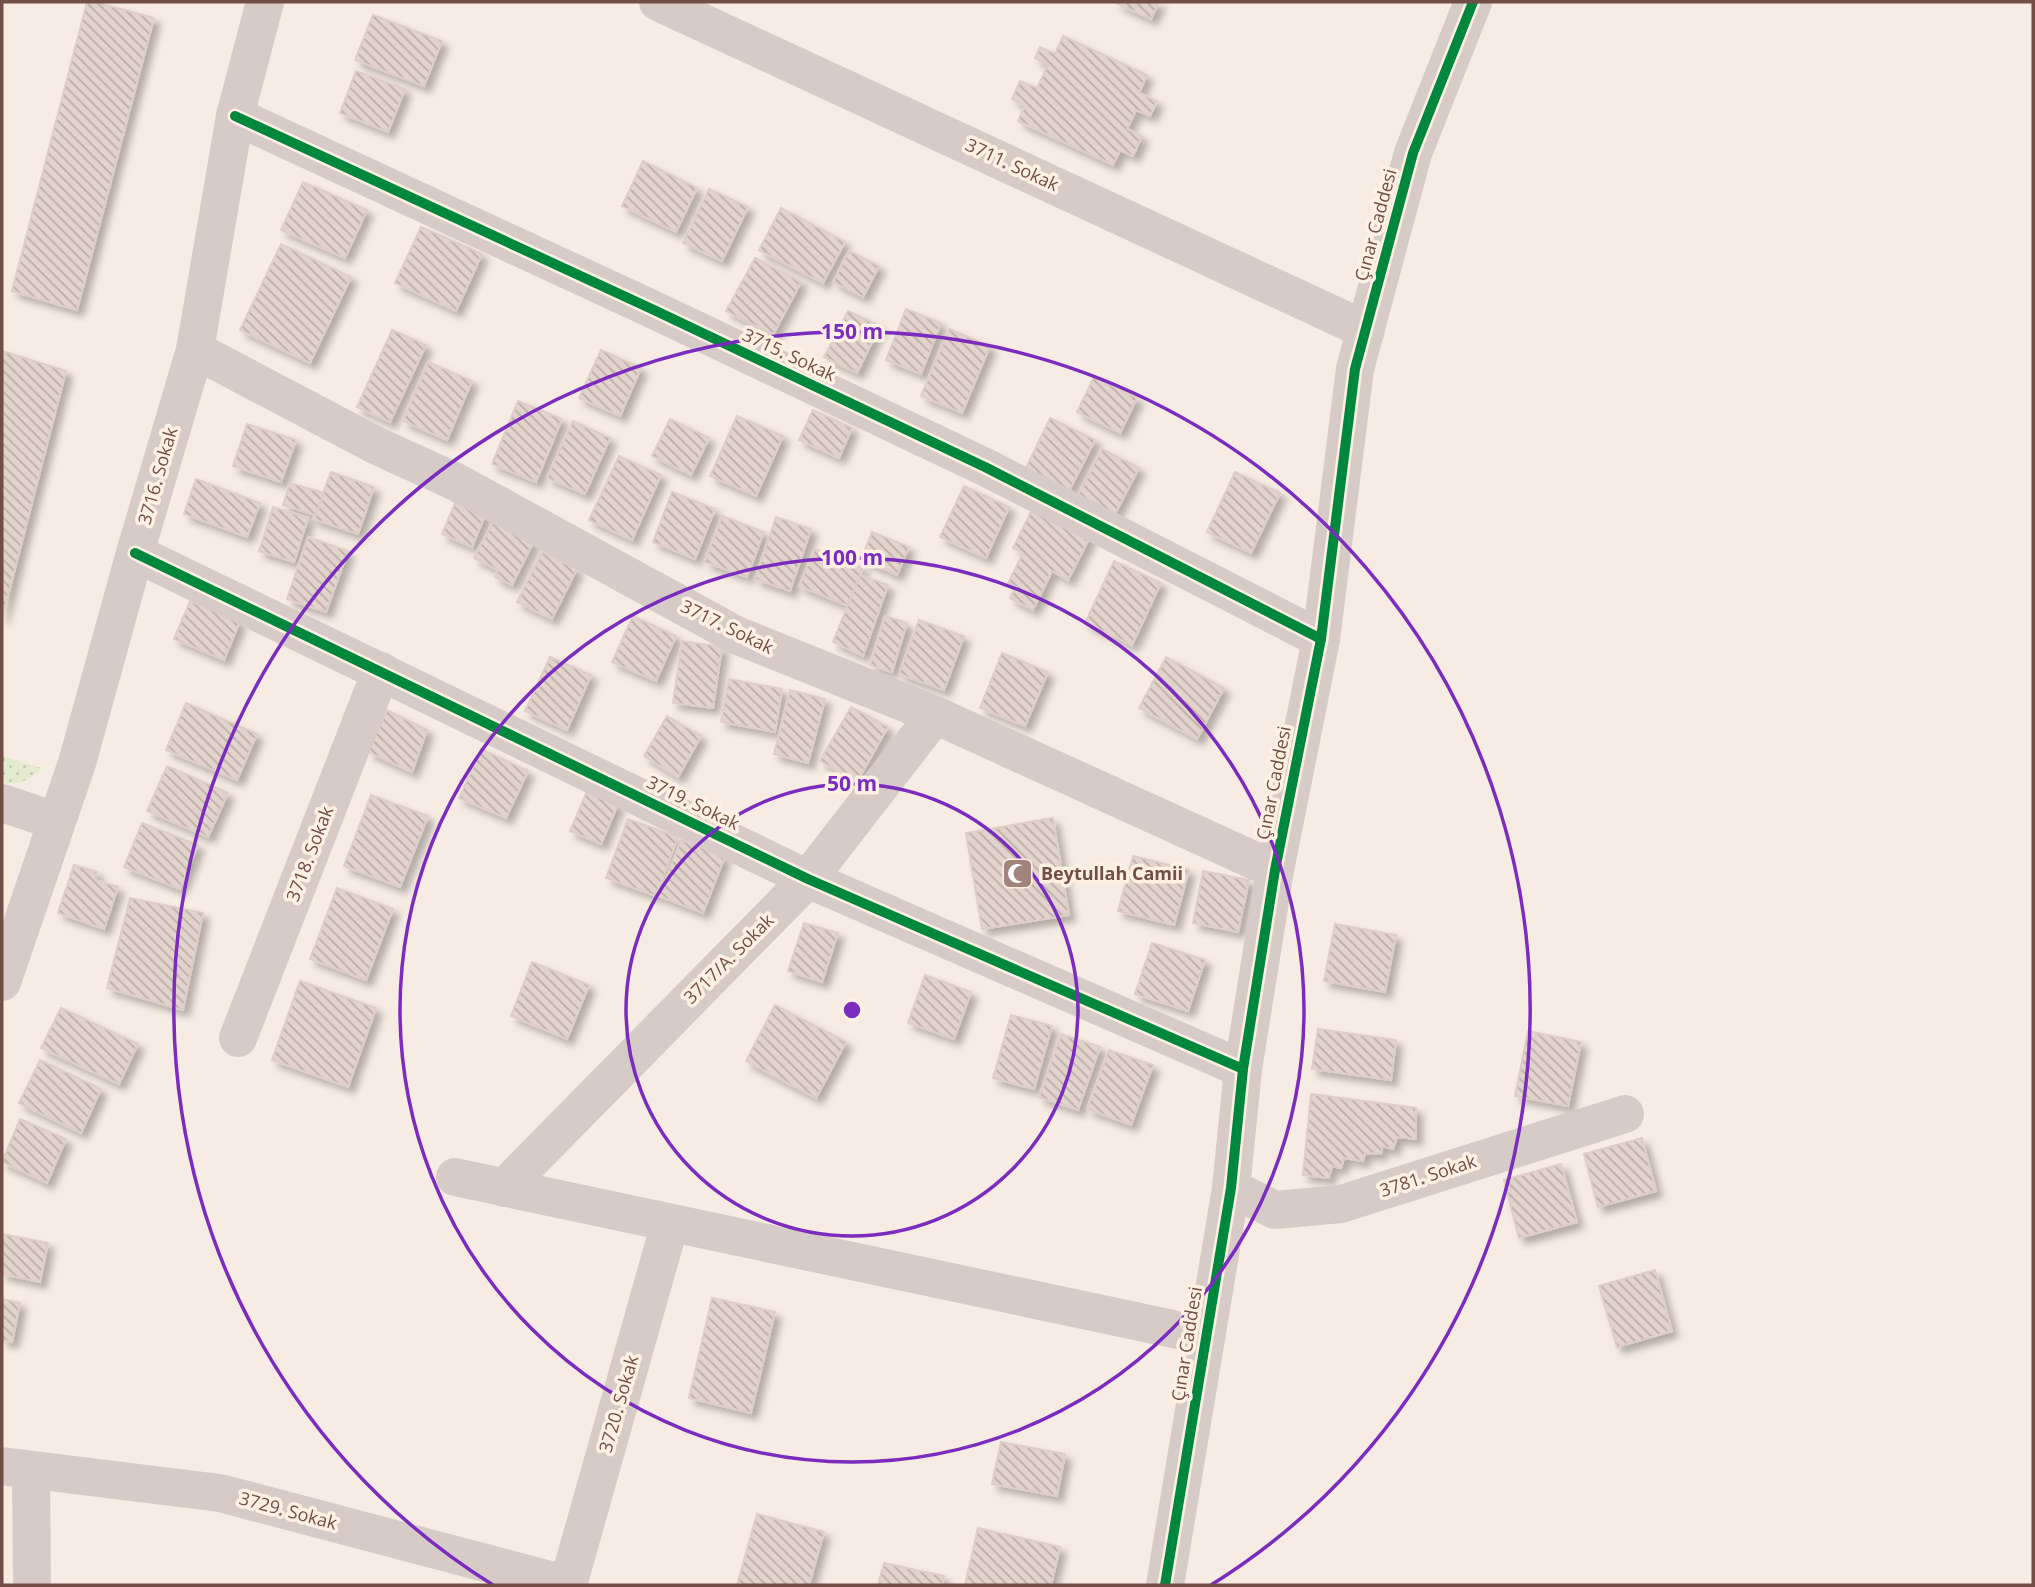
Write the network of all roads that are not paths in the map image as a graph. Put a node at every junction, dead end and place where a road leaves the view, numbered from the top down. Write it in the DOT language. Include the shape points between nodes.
graph roads {
  1 [pos="265,2"];
  2 [pos="657,2"];
  3 [pos="1473,2"];
  4 [pos="235,116"];
  5 [pos="1366,330"];
  6 [pos="195,351"];
  7 [pos="135,553"];
  8 [pos="1321,639"];
  9 [pos="381,671"];
  10 [pos="935,715"];
  11 [pos="2,803"];
  12 [pos="56,821"];
  13 [pos="1275,870"];
  14 [pos="808,879"];
  15 [pos="2,982"];
  16 [pos="238,1038"];
  17 [pos="1243,1069"];
  18 [pos="1625,1114"];
  19 [pos="455,1177"];
  20 [pos="504,1188"];
  21 [pos="1231,1188"];
  22 [pos="670,1223"];
  23 [pos="1206,1336"];
  24 [pos="16,1468"];
  25 [pos="32,1585"];
  26 [pos="568,1585"];
  27 [pos="1165,1585"];
  1 -- 4 [label="street, 3716. Sokak"];
  2 -- 5 [label="street, 3711. Sokak"];
  3 -- 5 [label="street, Çınar Caddesi" via="1413,153"];
  4 -- 6 [label="street, 3716. Sokak"];
  4 -- 8 [label="street, 3715. Sokak" via="985,467"];
  5 -- 8 [label="street, Çınar Caddesi" via="1355,369"];
  6 -- 7 [label="street, 3716. Sokak"];
  6 -- 10 [label="street, 3717. Sokak" via="376,446 456,482 736,635"];
  7 -- 9 [label="street, 3719. Sokak"];
  7 -- 12 [label="street, 3716. Sokak" via="77,763"];
  8 -- 13 [label="street, Çınar Caddesi"];
  9 -- 14 [label="street, 3719. Sokak"];
  9 -- 16 [label="street, 3718. Sokak"];
  10 -- 13 [label="street, 3717. Sokak"];
  10 -- 14 [label="street, 3717/A. Sokak"];
  11 -- 12 [label="street"];
  12 -- 15 [label="street, 3716. Sokak"];
  13 -- 17 [label="street, Çınar Caddesi"];
  14 -- 17 [label="street, 3719. Sokak"];
  14 -- 20 [label="street, 3717/A. Sokak"];
  17 -- 21 [label="street, Çınar Caddesi"];
  18 -- 21 [label="street, 3781. Sokak" via="1341,1204 1275,1210"];
  19 -- 20 [label="street"];
  20 -- 22 [label="street"];
  21 -- 23 [label="street, Çınar Caddesi"];
  22 -- 23 [label="street"];
  22 -- 26 [label="street, 3720. Sokak"];
  23 -- 27 [label="street, Çınar Caddesi"];
  24 -- 25 [label="street"];
  24 -- 26 [label="street, 3729. Sokak" via="220,1493"];
}
